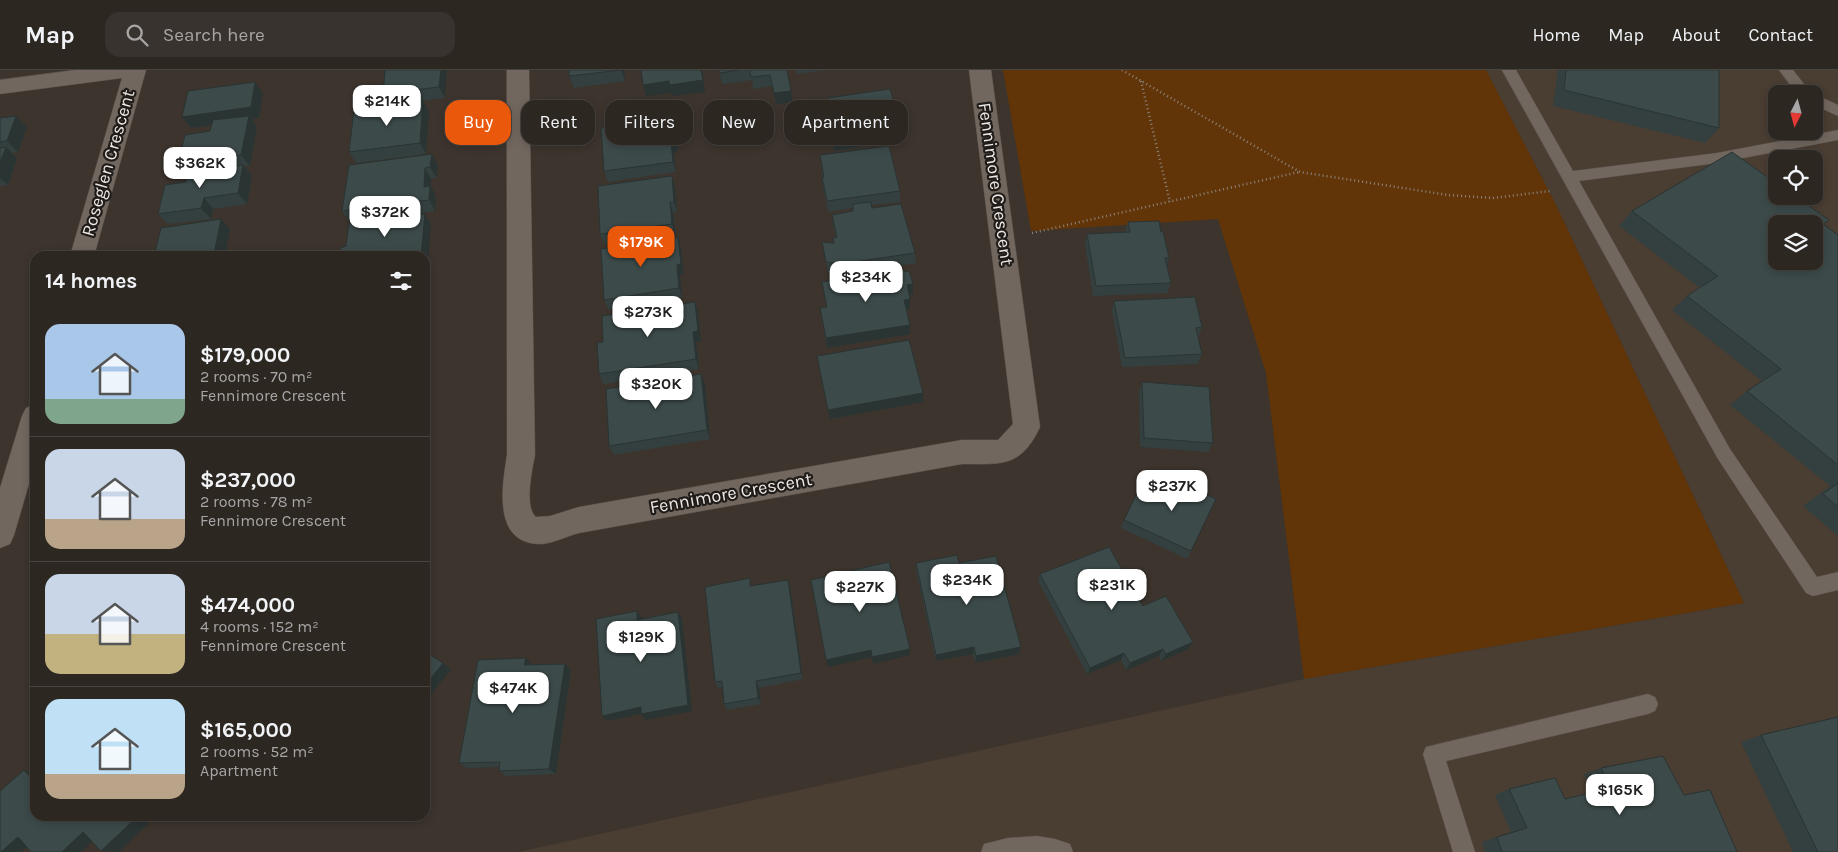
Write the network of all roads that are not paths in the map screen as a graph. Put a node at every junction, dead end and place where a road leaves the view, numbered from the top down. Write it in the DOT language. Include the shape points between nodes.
graph roads {
  1 [pos="131,70"];
  2 [pos="135,70"];
  3 [pos="518,70"];
  4 [pos="980,70"];
  5 [pos="1509,70"];
  6 [pos="1786,70"];
  7 [pos="1798,85"];
  8 [pos="0,87"];
  9 [pos="1823,103"];
  10 [pos="1838,111"];
  11 [pos="1838,135"];
  12 [pos="1569,178"];
  13 [pos="83,251"];
  14 [pos="30,433"];
  15 [pos="0,535"];
  16 [pos="1838,581"];
  17 [pos="1648,704"];
  18 [pos="992,852"];
  19 [pos="1062,852"];
  20 [pos="1464,852"];
  1 -- 8 [label="street"];
  2 -- 13 [label="street, Roseglen Crescent"];
  3 -- 4 [label="street, Fennimore Crescent" via="521,455 516,512 523,524 532,530 542,531 579,520 962,452 1004,452 1027,427"];
  5 -- 12 [label="lane"];
  6 -- 7 [label="lane"];
  9 -- 10 [label="lane"];
  11 -- 12 [label="lane" via="1716,158"];
  12 -- 16 [label="lane" via="1724,454 1813,587"];
  14 -- 15 [label="street"];
  17 -- 20 [label="lane" via="1433,754"];
  18 -- 19 [label="lane" via="1004,847 1054,848"];
}
